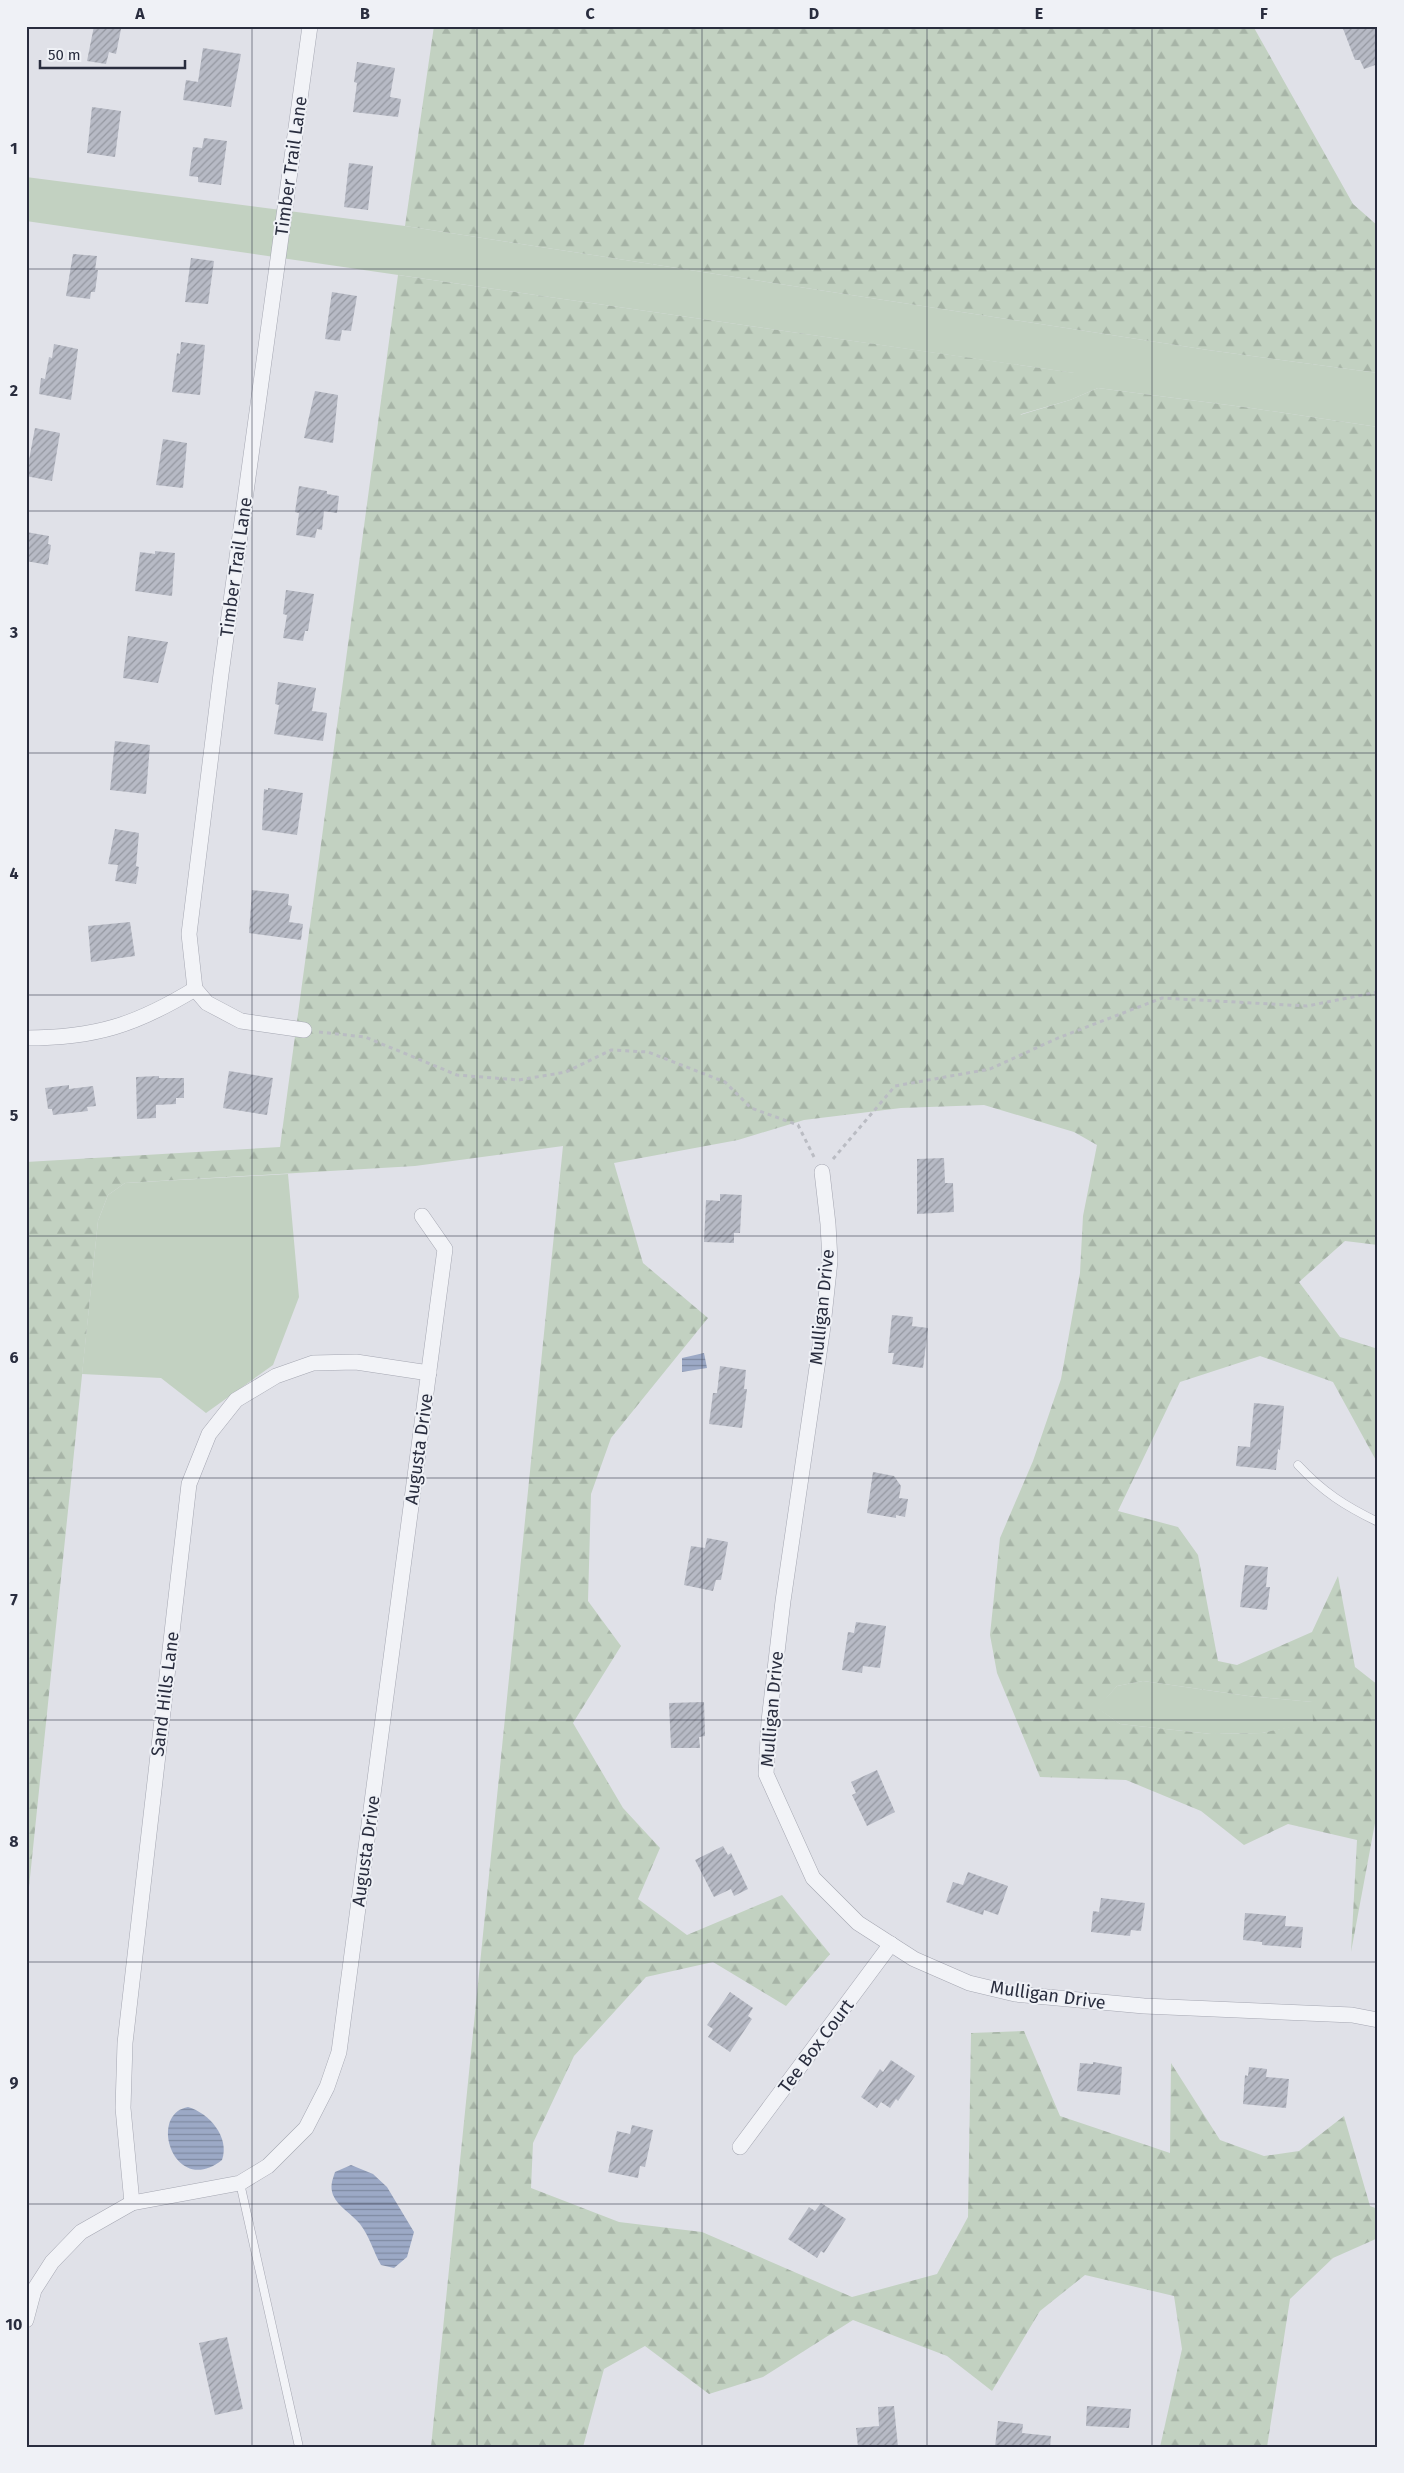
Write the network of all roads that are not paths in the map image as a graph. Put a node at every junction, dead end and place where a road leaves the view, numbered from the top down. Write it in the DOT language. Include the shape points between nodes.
graph roads {
  1 [pos="310,26"];
  2 [pos="194,989"];
  3 [pos="304,1030"];
  4 [pos="26,1038"];
  5 [pos="822,1172"];
  6 [pos="422,1216"];
  7 [pos="429,1373"];
  8 [pos="1298,1464"];
  9 [pos="1378,1522"];
  10 [pos="891,1944"];
  11 [pos="1378,2020"];
  12 [pos="740,2147"];
  13 [pos="240,2183"];
  14 [pos="132,2203"];
  15 [pos="26,2320"];
  16 [pos="300,2447"];
  1 -- 2 [label="street, Timber Trail Lane" via="195,880 189,934"];
  2 -- 3 [label="street" via="207,1003 241,1021"];
  2 -- 4 [label="street" via="130,1024 84,1035"];
  5 -- 10 [label="street, Mulligan Drive" via="830,1261 783,1601 766,1774 813,1878 858,1923"];
  6 -- 7 [label="street, Augusta Drive" via="445,1249"];
  7 -- 13 [label="street, Augusta Drive" via="339,2052 327,2087 306,2128 268,2166"];
  7 -- 14 [label="street, Sand Hills Lane" via="356,1362 314,1363 276,1376 236,1400 210,1434 189,1484 125,2043 123,2108"];
  8 -- 9 [label="lane" via="1319,1487 1349,1509"];
  10 -- 11 [label="street, Mulligan Drive" via="914,1960 969,1983 1015,1994 1144,2006 1352,2015"];
  10 -- 12 [label="street, Tee Box Court"];
  13 -- 14 [label="street, Augusta Drive"];
  13 -- 16 [label="lane"];
  14 -- 15 [label="street, Augusta Drive" via="81,2232 52,2262 34,2290"];
}
